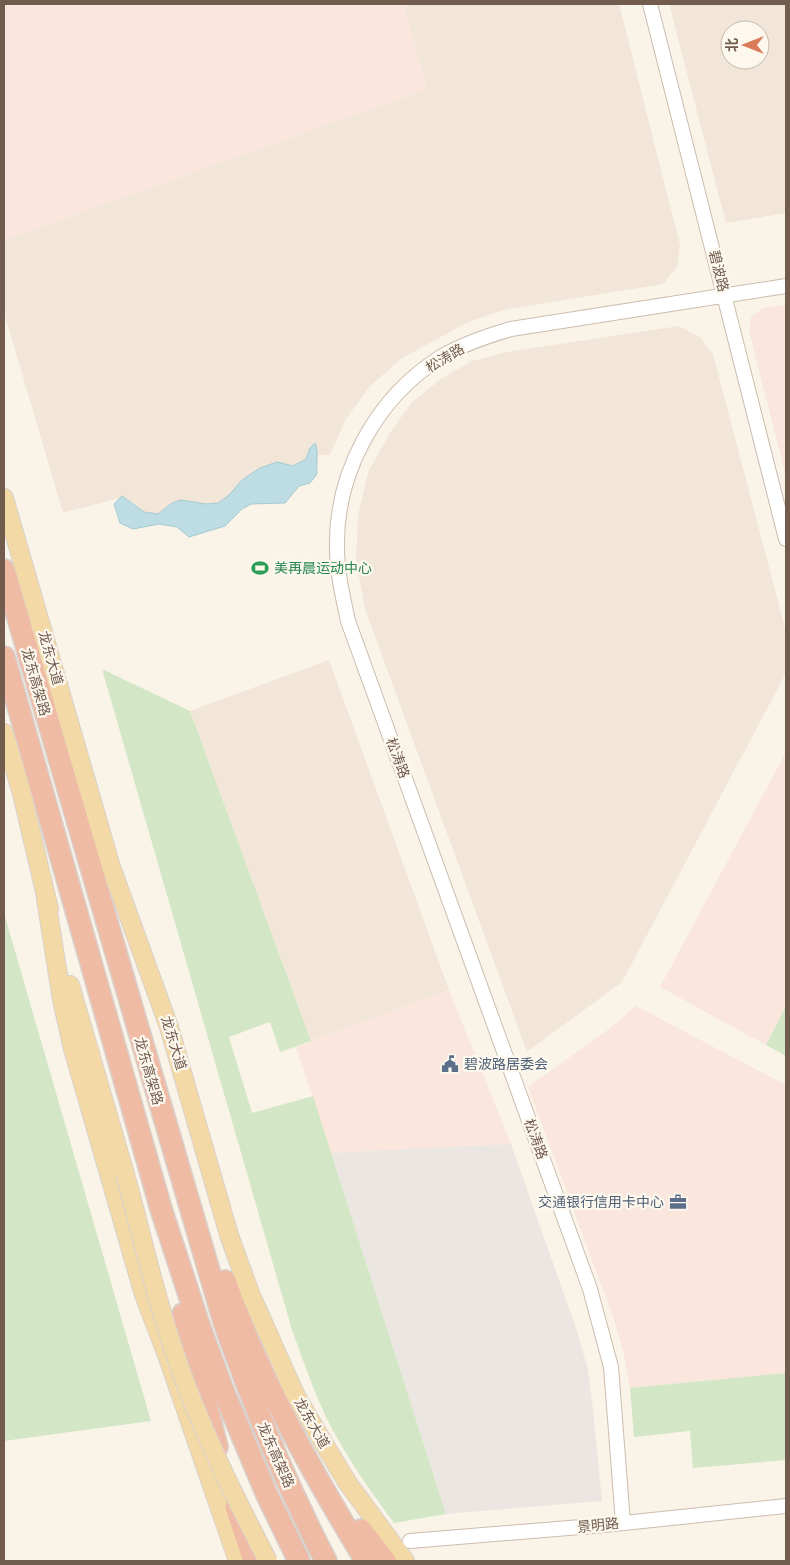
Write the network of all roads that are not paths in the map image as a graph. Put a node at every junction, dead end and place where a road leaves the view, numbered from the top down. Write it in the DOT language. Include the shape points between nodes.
graph roads {
  1 [pos="650,4"];
  2 [pos="786,286"];
  3 [pos="725,295"];
  4 [pos="4,498"];
  5 [pos="786,540"];
  6 [pos="4,570"];
  7 [pos="4,657"];
  8 [pos="4,733"];
  9 [pos="46,899"];
  10 [pos="155,1089"];
  11 [pos="160,1209"];
  12 [pos="299,1445"];
  13 [pos="786,1506"];
  14 [pos="624,1523"];
  15 [pos="410,1541"];
  16 [pos="238,1561"];
  17 [pos="254,1561"];
  18 [pos="268,1561"];
  19 [pos="299,1561"];
  20 [pos="326,1561"];
  21 [pos="366,1561"];
  22 [pos="385,1561"];
  23 [pos="405,1561"];
  1 -- 3 [label="street, 碧波路"];
  2 -- 3 [label="street, 松涛路"];
  3 -- 5 [label="street, 碧波路"];
  3 -- 14 [label="street, 松涛路" via="511,329 464,345 441,358 416,375 374,422 358,450 345,484 338,516 337,550 348,621 590,1289 614,1390"];
  4 -- 23 [label="main road, 龙东大道" via="111,867 169,1027 229,1235 250,1293 295,1394 348,1482"];
  6 -- 10 [label="highway, 龙东高架路"];
  7 -- 11 [label="highway, 龙东高架路"];
  8 -- 9 [label="main road"];
  9 -- 16 [label="main road" via="73,1048 144,1295"];
  9 -- 18 [label="main road, bridge" via="163,1318 186,1384 221,1467"];
  10 -- 12 [label="highway" via="232,1301"];
  10 -- 20 [label="highway, 龙东高架路" via="244,1379"];
  11 -- 17 [label="highway" via="206,1406"];
  11 -- 19 [label="highway, 龙东高架路" via="222,1388"];
  12 -- 21 [label="highway"];
  12 -- 22 [label="highway"];
  13 -- 14 [label="street, 景明路"];
  14 -- 15 [label="street, 景明路"];
}
